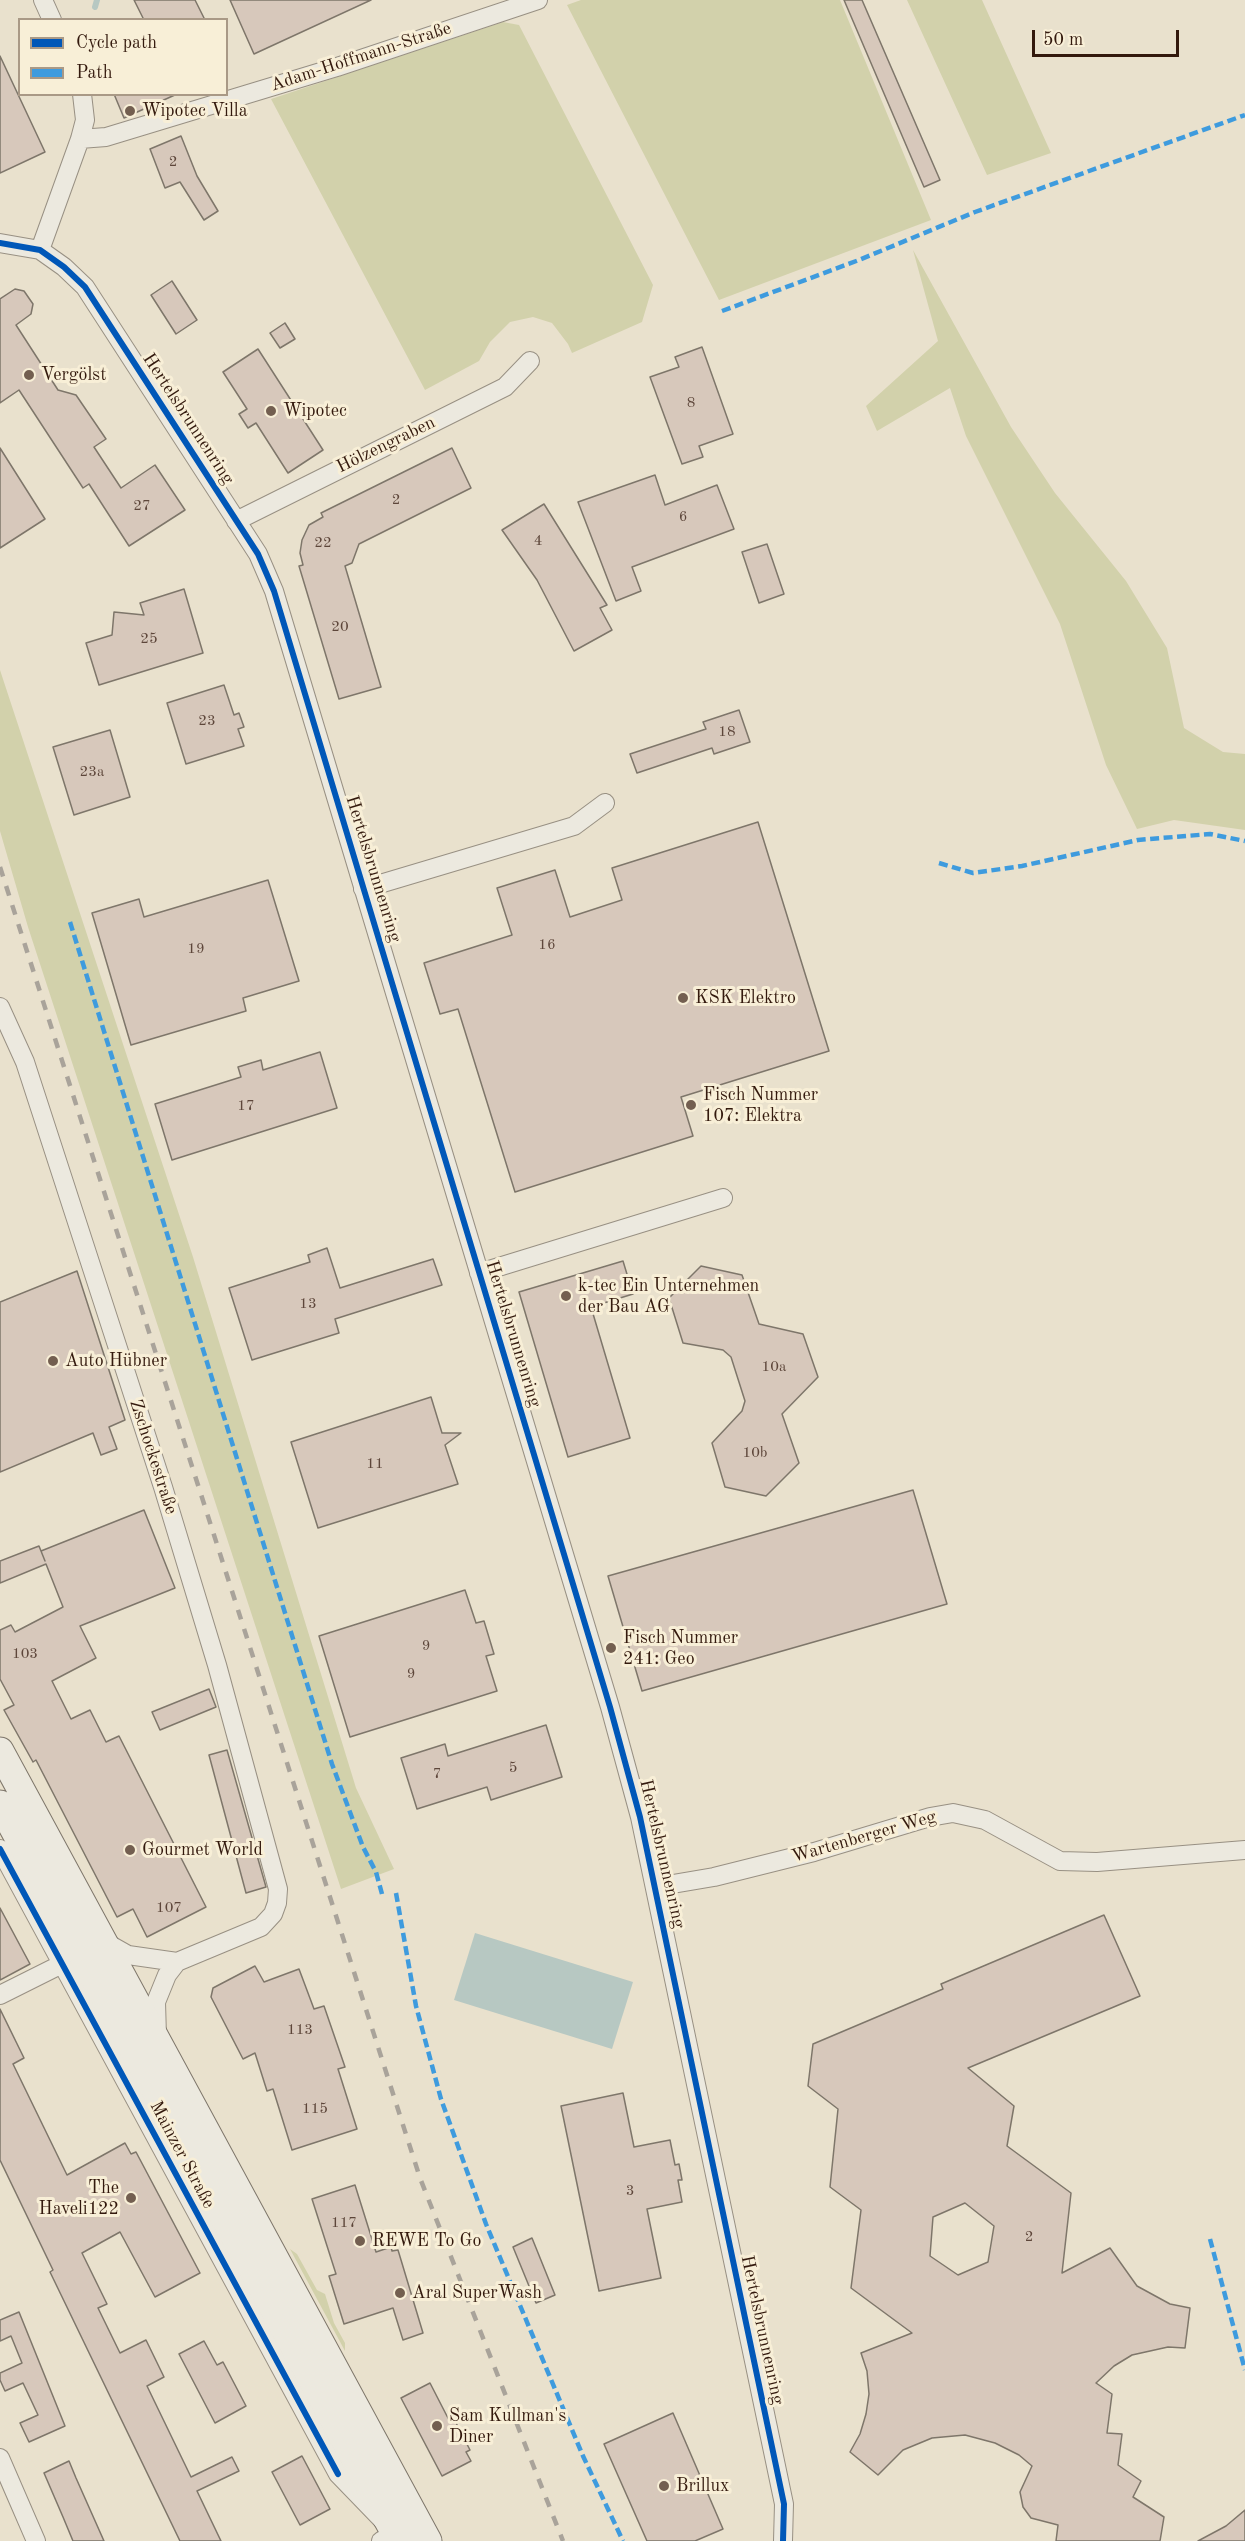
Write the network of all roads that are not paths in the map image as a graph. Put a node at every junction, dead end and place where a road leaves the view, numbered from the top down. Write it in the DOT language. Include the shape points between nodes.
graph roads {
  1 [pos="43,0"];
  2 [pos="538,0"];
  3 [pos="51,18"];
  4 [pos="82,96"];
  5 [pos="80,139"];
  6 [pos="0,243"];
  7 [pos="40,250"];
  8 [pos="530,361"];
  9 [pos="236,521"];
  10 [pos="605,803"];
  11 [pos="363,889"];
  12 [pos="0,1008"];
  13 [pos="723,1198"];
  14 [pos="479,1273"];
  15 [pos="0,1751"];
  16 [pos="0,1804"];
  17 [pos="0,1849"];
  18 [pos="1245,1850"];
  19 [pos="655,1887"];
  20 [pos="101,1939"];
  21 [pos="177,1962"];
  22 [pos="62,1964"];
  23 [pos="0,1995"];
  24 [pos="157,2042"];
  25 [pos="0,2458"];
  26 [pos="392,2538"];
  27 [pos="36,2541"];
  28 [pos="428,2541"];
  29 [pos="783,2541"];
  1 -- 3 [label="street"];
  2 -- 5 [label="street, Adam-Hoffmann-Straße" via="337,67 106,137"];
  4 -- 5 [label="street" via="85,120"];
  5 -- 7 [label="street"];
  6 -- 7 [label="street, Hertelsbrunnenring"];
  7 -- 9 [label="street, Hertelsbrunnenring" via="85,287"];
  8 -- 9 [label="street, Hölzengraben" via="505,387"];
  9 -- 11 [label="street, Hertelsbrunnenring" via="258,554 274,591"];
  10 -- 11 [label="street, Hertelsbrunnenring" via="574,826"];
  11 -- 14 [label="street, Hertelsbrunnenring"];
  12 -- 21 [label="street, Zschockestraße" via="25,1062 159,1476 217,1665 278,1889 273,1914 261,1927"];
  13 -- 14 [label="street, Hertelsbrunnenring"];
  14 -- 19 [label="street, Hertelsbrunnenring" via="610,1707"];
  15 -- 20 [label="main road, Mainzer Straße"];
  16 -- 26 [label="main road, Mainzer Straße"];
  17 -- 22 [label="street, Mainzer Straße"];
  18 -- 19 [label="street, Wartenberger Weg" via="1097,1862 1060,1861 985,1820 953,1813 714,1877"];
  19 -- 29 [label="street, Hertelsbrunnenring" via="784,2504"];
  20 -- 21 [label="street" via="128,1955"];
  20 -- 24 [label="main road, Mainzer Straße"];
  21 -- 24 [label="street" via="156,2002"];
  22 -- 23 [label="street"];
  22 -- 26 [label="street, Mainzer Straße" via="338,2474"];
  24 -- 28 [label="main road, Mainzer Straße"];
  25 -- 27 [label="street"];
}
